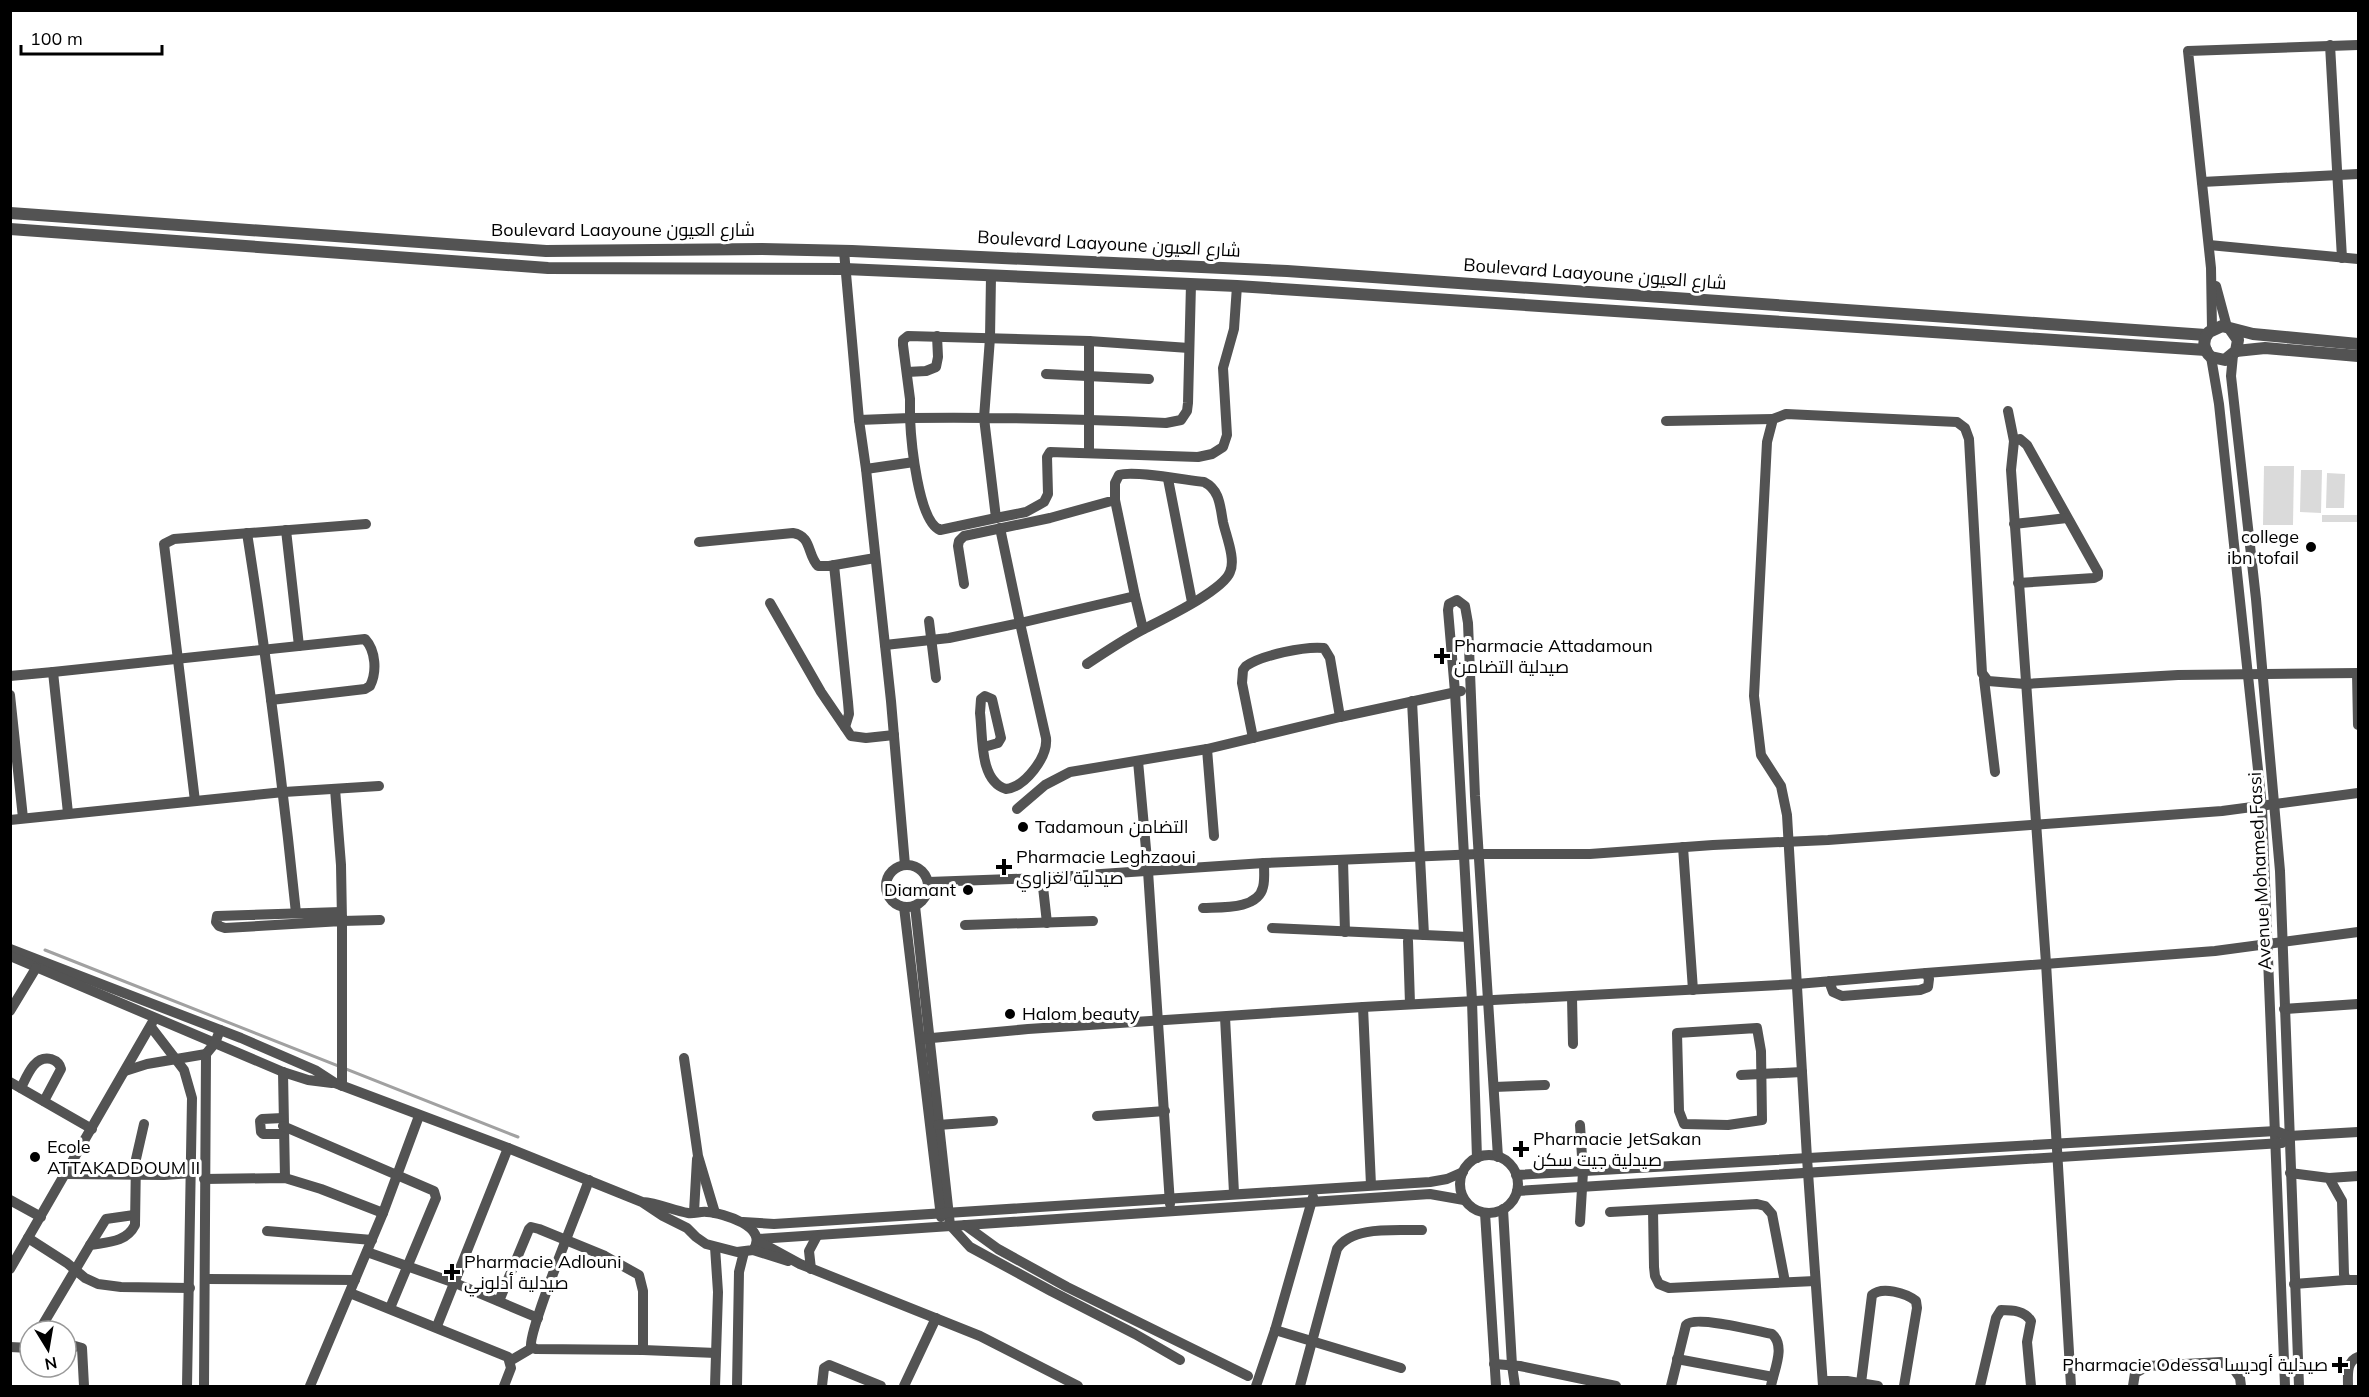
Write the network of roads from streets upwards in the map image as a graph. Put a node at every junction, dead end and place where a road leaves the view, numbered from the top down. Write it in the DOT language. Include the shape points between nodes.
graph roads {
  1 [pos="2330,45"];
  2 [pos="2358,45"];
  3 [pos="2358,174"];
  4 [pos="2338,175"];
  5 [pos="2202,182"];
  6 [pos="10,213"];
  7 [pos="10,229"];
  8 [pos="2209,245"];
  9 [pos="844,251"];
  10 [pos="2342,258"];
  11 [pos="2358,259"];
  12 [pos="2211,268"];
  13 [pos="845,269"];
  14 [pos="991,276"];
  15 [pos="1191,284"];
  16 [pos="1237,286"];
  17 [pos="2229,328"];
  18 [pos="2209,332"];
  19 [pos="937,336"];
  20 [pos="990,338"];
  21 [pos="1089,341"];
  22 [pos="2358,344"];
  23 [pos="1189,348"];
  24 [pos="2235,353"];
  25 [pos="2208,354"];
  26 [pos="2358,356"];
  27 [pos="907,372"];
  28 [pos="1046,374"];
  29 [pos="1088,375"];
  30 [pos="1149,379"];
  31 [pos="2008,411"];
  32 [pos="910,418"];
  33 [pos="984,418"];
  34 [pos="1773,419"];
  35 [pos="859,420"];
  36 [pos="1090,420"];
  37 [pos="1666,421"];
  38 [pos="2014,441"];
  39 [pos="1089,453"];
  40 [pos="914,462"];
  41 [pos="866,469"];
  42 [pos="1167,479"];
  43 [pos="1115,500"];
  44 [pos="2067,518"];
  45 [pos="998,523"];
  46 [pos="366,524"];
  47 [pos="2014,524"];
  48 [pos="286,530"];
  49 [pos="247,533"];
  50 [pos="699,542"];
  51 [pos="875,558"];
  52 [pos="834,565"];
  53 [pos="2018,583"];
  54 [pos="964,584"];
  55 [pos="1135,596"];
  56 [pos="1192,602"];
  57 [pos="770,603"];
  58 [pos="929,621"];
  59 [pos="1020,623"];
  60 [pos="1143,629"];
  61 [pos="932,640"];
  62 [pos="885,645"];
  63 [pos="299,646"];
  64 [pos="266,651"];
  65 [pos="178,659"];
  66 [pos="1087,664"];
  67 [pos="53,672"];
  68 [pos="2358,673"];
  69 [pos="2264,674"];
  70 [pos="2247,675"];
  71 [pos="10,676"];
  72 [pos="936,678"];
  73 [pos="1984,679"];
  74 [pos="2025,684"];
  75 [pos="1470,690"];
  76 [pos="1455,692"];
  77 [pos="10,695"];
  78 [pos="271,700"];
  79 [pos="1412,701"];
  80 [pos="11,712"];
  81 [pos="1340,717"];
  82 [pos="2358,725"];
  83 [pos="845,726"];
  84 [pos="894,735"];
  85 [pos="1253,738"];
  86 [pos="984,747"];
  87 [pos="1207,749"];
  88 [pos="1138,761"];
  89 [pos="1995,772"];
  90 [pos="14,777"];
  91 [pos="379,786"];
  92 [pos="335,789"];
  93 [pos="284,792"];
  94 [pos="2358,793"];
  95 [pos="1460,796"];
  96 [pos="1475,796"];
  97 [pos="195,801"];
  98 [pos="2275,805"];
  99 [pos="2262,807"];
  100 [pos="1017,809"];
  101 [pos="68,813"];
  102 [pos="23,818"];
  103 [pos="10,820"];
  104 [pos="2035,825"];
  105 [pos="1214,836"];
  106 [pos="1787,841"];
  107 [pos="1683,847"];
  108 [pos="1479,854"];
  109 [pos="1463,855"];
  110 [pos="1419,856"];
  111 [pos="1343,860"];
  112 [pos="1264,863"];
  113 [pos="905,865"];
  114 [pos="1148,871"];
  115 [pos="1042,878"];
  116 [pos="928,882"];
  117 [pos="910,907"];
  118 [pos="1203,908"];
  119 [pos="296,913"];
  120 [pos="341,917"];
  121 [pos="380,920"];
  122 [pos="1093,921"];
  123 [pos="1047,923"];
  124 [pos="965,925"];
  125 [pos="1272,928"];
  126 [pos="1345,932"];
  127 [pos="2358,932"];
  128 [pos="1424,935"];
  129 [pos="1468,937"];
  130 [pos="1408,941"];
  131 [pos="2282,943"];
  132 [pos="2268,945"];
  133 [pos="10,948"];
  134 [pos="10,956"];
  135 [pos="2046,963"];
  136 [pos="36,968"];
  137 [pos="1926,973"];
  138 [pos="1829,981"];
  139 [pos="1797,984"];
  140 [pos="1694,990"];
  141 [pos="1572,997"];
  142 [pos="1487,1000"];
  143 [pos="1472,1001"];
  144 [pos="1410,1004"];
  145 [pos="2358,1004"];
  146 [pos="1363,1007"];
  147 [pos="2284,1009"];
  148 [pos="10,1011"];
  149 [pos="1225,1017"];
  150 [pos="155,1018"];
  151 [pos="1158,1022"];
  152 [pos="220,1030"];
  153 [pos="925,1038"];
  154 [pos="215,1043"];
  155 [pos="1573,1044"];
  156 [pos="206,1054"];
  157 [pos="684,1058"];
  158 [pos="178,1060"];
  159 [pos="125,1071"];
  160 [pos="283,1072"];
  161 [pos="1802,1072"];
  162 [pos="1762,1074"];
  163 [pos="1741,1075"];
  164 [pos="10,1082"];
  165 [pos="339,1084"];
  166 [pos="1545,1085"];
  167 [pos="21,1088"];
  168 [pos="1494,1088"];
  169 [pos="44,1101"];
  170 [pos="1165,1111"];
  171 [pos="419,1116"];
  172 [pos="1097,1116"];
  173 [pos="993,1121"];
  174 [pos="144,1124"];
  175 [pos="938,1125"];
  176 [pos="1580,1125"];
  177 [pos="283,1126"];
  178 [pos="92,1130"];
  179 [pos="2276,1131"];
  180 [pos="2358,1132"];
  181 [pos="2289,1136"];
  182 [pos="2056,1144"];
  183 [pos="2276,1144"];
  184 [pos="508,1148"];
  185 [pos="698,1156"];
  186 [pos="2056,1156"];
  187 [pos="1498,1157"];
  188 [pos="1477,1158"];
  189 [pos="1807,1158"];
  190 [pos="1462,1172"];
  191 [pos="1583,1172"];
  192 [pos="1808,1172"];
  193 [pos="192,1173"];
  194 [pos="396,1173"];
  195 [pos="2290,1173"];
  196 [pos="66,1174"];
  197 [pos="135,1174"];
  198 [pos="1516,1175"];
  199 [pos="2358,1176"];
  200 [pos="285,1178"];
  201 [pos="2329,1178"];
  202 [pos="204,1179"];
  203 [pos="590,1180"];
  204 [pos="1371,1185"];
  205 [pos="1582,1187"];
  206 [pos="1315,1188"];
  207 [pos="1517,1191"];
  208 [pos="1234,1193"];
  209 [pos="1170,1197"];
  210 [pos="10,1200"];
  211 [pos="1464,1200"];
  212 [pos="642,1202"];
  213 [pos="1311,1202"];
  214 [pos="1503,1209"];
  215 [pos="1171,1210"];
  216 [pos="1653,1210"];
  217 [pos="945,1212"];
  218 [pos="1610,1212"];
  219 [pos="383,1213"];
  220 [pos="692,1213"];
  221 [pos="715,1213"];
  222 [pos="1485,1213"];
  223 [pos="134,1215"];
  224 [pos="41,1217"];
  225 [pos="737,1221"];
  226 [pos="1580,1222"];
  227 [pos="946,1225"];
  228 [pos="966,1225"];
  229 [pos="687,1228"];
  230 [pos="1422,1230"];
  231 [pos="267,1231"];
  232 [pos="817,1236"];
  233 [pos="28,1238"];
  234 [pos="372,1240"];
  235 [pos="567,1240"];
  236 [pos="90,1245"];
  237 [pos="753,1245"];
  238 [pos="715,1247"];
  239 [pos="367,1252"];
  240 [pos="14,1256"];
  241 [pos="408,1267"];
  242 [pos="10,1269"];
  243 [pos="811,1269"];
  244 [pos="75,1270"];
  245 [pos="206,1279"];
  246 [pos="355,1280"];
  247 [pos="2346,1280"];
  248 [pos="2358,1280"];
  249 [pos="1815,1281"];
  250 [pos="1785,1282"];
  251 [pos="455,1283"];
  252 [pos="2294,1284"];
  253 [pos="190,1288"];
  254 [pos="350,1293"];
  255 [pos="499,1301"];
  256 [pos="390,1308"];
  257 [pos="538,1318"];
  258 [pos="936,1318"];
  259 [pos="46,1319"];
  260 [pos="437,1326"];
  261 [pos="1275,1330"];
  262 [pos="1314,1340"];
  263 [pos="78,1347"];
  264 [pos="532,1348"];
  265 [pos="643,1350"];
  266 [pos="716,1353"];
  267 [pos="2358,1357"];
  268 [pos="1677,1359"];
  269 [pos="510,1360"];
  270 [pos="1180,1360"];
  271 [pos="1494,1364"];
  272 [pos="1512,1365"];
  273 [pos="1401,1368"];
  274 [pos="1248,1376"];
  275 [pos="1772,1382"];
  276 [pos="1063,1383"];
  277 [pos="1861,1383"];
  278 [pos="1823,1384"];
  279 [pos="84,1386"];
  280 [pos="187,1386"];
  281 [pos="204,1386"];
  282 [pos="310,1386"];
  283 [pos="504,1386"];
  284 [pos="715,1386"];
  285 [pos="737,1386"];
  286 [pos="822,1386"];
  287 [pos="881,1386"];
  288 [pos="904,1386"];
  289 [pos="1078,1386"];
  290 [pos="1256,1386"];
  291 [pos="1300,1386"];
  292 [pos="1496,1386"];
  293 [pos="1515,1386"];
  294 [pos="1616,1386"];
  295 [pos="1671,1386"];
  296 [pos="1878,1386"];
  297 [pos="1904,1386"];
  298 [pos="1980,1386"];
  299 [pos="2031,1386"];
  300 [pos="2071,1386"];
  301 [pos="2133,1386"];
  302 [pos="2241,1386"];
  303 [pos="2285,1386"];
  304 [pos="2299,1386"];
  305 [pos="2348,1386"];
  1 -- 2 [label="street"];
  1 -- 4 [label="street"];
  1 -- 5 [label="street" via="2188,51"];
  3 -- 4 [label="street"];
  4 -- 5 [label="street"];
  4 -- 10 [label="street"];
  5 -- 8 [label="street"];
  6 -- 9 [label="street, Boulevard Laayoune شارع العيون" via="546,251"];
  7 -- 13 [label="street, Boulevard Laayoune شارع العيون" via="548,268"];
  8 -- 10 [label="street"];
  8 -- 12 [label="street"];
  9 -- 13 [label="street"];
  9 -- 18 [label="street, Boulevard Laayoune شارع العيون" via="1287,271"];
  10 -- 11 [label="street"];
  12 -- 17 [label="street"];
  12 -- 18 [label="street"];
  13 -- 14 [label="street, Boulevard Laayoune شارع العيون"];
  13 -- 35 [label="street"];
  14 -- 15 [label="street, Boulevard Laayoune شارع العيون"];
  14 -- 20 [label="street"];
  15 -- 16 [label="street, Boulevard Laayoune شارع العيون"];
  15 -- 23 [label="street"];
  16 -- 25 [label="street, Boulevard Laayoune شارع العيون"];
  16 -- 39 [label="street" via="1234,329 1223,368 1227,435 1223,447 1198,457"];
  17 -- 18 [label="street"];
  17 -- 22 [label="street" via="2253,334"];
  17 -- 24 [label="street" via="2238,340"];
  18 -- 25 [label="street" via="2204,345"];
  19 -- 20 [label="street"];
  19 -- 27 [label="street" via="936,367"];
  19 -- 27 [label="street" via="905,337"];
  20 -- 21 [label="street"];
  20 -- 33 [label="street"];
  21 -- 23 [label="street"];
  21 -- 29 [label="street"];
  23 -- 36 [label="street" via="1188,403 1181,420"];
  24 -- 25 [label="street" via="2225,360"];
  24 -- 26 [label="street" via="2265,348"];
  24 -- 69 [label="street, Avenue Mohamed Fassi" via="2232,383"];
  25 -- 70 [label="street, Avenue Mohamed Fassi" via="2219,404"];
  27 -- 32 [label="street"];
  28 -- 29 [label="street"];
  29 -- 30 [label="street"];
  29 -- 36 [label="street"];
  31 -- 38 [label="street"];
  32 -- 33 [label="street"];
  32 -- 35 [label="street"];
  32 -- 40 [label="street"];
  33 -- 36 [label="street"];
  33 -- 45 [label="street"];
  34 -- 37 [label="street"];
  34 -- 73 [label="street" via="1786,414 1809,415 1957,422 1965,428 1969,439"];
  34 -- 106 [label="street" via="1767,442 1754,696 1761,754 1781,786"];
  35 -- 41 [label="street"];
  36 -- 39 [label="street"];
  38 -- 44 [label="street" via="2027,445"];
  38 -- 47 [label="street"];
  39 -- 45 [label="street" via="1050,452 1048,494 1044,502"];
  40 -- 41 [label="street"];
  40 -- 45 [label="street" via="926,515 935,528"];
  41 -- 51 [label="street"];
  42 -- 43 [label="street" via="1120,474 1115,483"];
  42 -- 56 [label="street"];
  42 -- 56 [label="street" via="1204,482 1214,489 1229,547 1229,575"];
  43 -- 45 [label="street" via="1050,518"];
  43 -- 55 [label="street"];
  44 -- 47 [label="street"];
  44 -- 53 [label="street" via="2098,576"];
  45 -- 54 [label="street" via="958,541"];
  45 -- 59 [label="street"];
  46 -- 48 [label="street"];
  47 -- 53 [label="street"];
  48 -- 49 [label="street"];
  48 -- 63 [label="street"];
  49 -- 64 [label="street"];
  49 -- 65 [label="street" via="174,539 164,544"];
  50 -- 52 [label="street" via="798,534 809,544 818,566"];
  51 -- 52 [label="street"];
  51 -- 62 [label="street"];
  52 -- 83 [label="street" via="849,702"];
  53 -- 74 [label="street"];
  55 -- 59 [label="street"];
  55 -- 60 [label="street"];
  56 -- 60 [label="street"];
  57 -- 83 [label="street"];
  58 -- 61 [label="street"];
  59 -- 61 [label="street"];
  59 -- 86 [label="street" via="1046,738 1045,751 1023,780 1006,789 991,779"];
  60 -- 66 [label="street"];
  61 -- 62 [label="street"];
  61 -- 72 [label="street"];
  62 -- 84 [label="street"];
  63 -- 64 [label="street"];
  63 -- 78 [label="street" via="365,639 373,656 370,686"];
  64 -- 65 [label="street"];
  64 -- 78 [label="street"];
  65 -- 67 [label="street"];
  65 -- 97 [label="street"];
  67 -- 71 [label="street"];
  67 -- 101 [label="street"];
  68 -- 69 [label="street"];
  68 -- 82 [label="street"];
  69 -- 70 [label="street"];
  69 -- 98 [label="street, Avenue Mohamed Fassi"];
  70 -- 74 [label="street"];
  70 -- 99 [label="street, Avenue Mohamed Fassi"];
  73 -- 74 [label="street"];
  73 -- 89 [label="street"];
  74 -- 104 [label="street"];
  75 -- 76 [label="street"];
  75 -- 76 [label="street" via="1467,614 1462,602 1452,601 1448,610"];
  75 -- 96 [label="street"];
  76 -- 79 [label="street"];
  76 -- 95 [label="street"];
  77 -- 80 [label="street"];
  78 -- 93 [label="street"];
  79 -- 81 [label="street"];
  79 -- 110 [label="street"];
  80 -- 90 [label="street"];
  81 -- 85 [label="street"];
  81 -- 85 [label="street" via="1324,648 1264,658 1246,666 1242,676"];
  83 -- 84 [label="street" via="855,738"];
  84 -- 113 [label="street"];
  85 -- 87 [label="street"];
  87 -- 88 [label="street"];
  87 -- 105 [label="street"];
  88 -- 100 [label="street" via="1070,772 1045,785"];
  88 -- 114 [label="street"];
  90 -- 102 [label="street"];
  91 -- 92 [label="street"];
  92 -- 93 [label="street"];
  92 -- 120 [label="street"];
  93 -- 97 [label="street"];
  93 -- 119 [label="street"];
  94 -- 98 [label="street"];
  95 -- 96 [label="street"];
  95 -- 109 [label="street"];
  96 -- 108 [label="street"];
  97 -- 101 [label="street"];
  98 -- 99 [label="street"];
  98 -- 131 [label="street, Avenue Mohamed Fassi"];
  99 -- 104 [label="street"];
  99 -- 132 [label="street, Avenue Mohamed Fassi"];
  101 -- 102 [label="street"];
  102 -- 103 [label="street"];
  104 -- 106 [label="street"];
  104 -- 135 [label="street"];
  106 -- 107 [label="street"];
  106 -- 139 [label="street"];
  107 -- 108 [label="street" via="1590,854"];
  107 -- 140 [label="street"];
  108 -- 109 [label="street"];
  108 -- 142 [label="street"];
  109 -- 110 [label="street"];
  109 -- 129 [label="street"];
  110 -- 111 [label="street"];
  110 -- 128 [label="street"];
  111 -- 112 [label="street"];
  111 -- 126 [label="street"];
  112 -- 114 [label="street"];
  112 -- 118 [label="street" via="1263,889 1254,900"];
  113 -- 116 [label="street" via="918,868"];
  113 -- 117 [label="street" via="890,873 886,890 895,904"];
  114 -- 115 [label="street"];
  114 -- 151 [label="street"];
  115 -- 116 [label="street"];
  115 -- 123 [label="street"];
  116 -- 117 [label="street" via="927,895"];
  117 -- 153 [label="street"];
  119 -- 120 [label="street"];
  119 -- 120 [label="street" via="217,916 216,922 225,928"];
  120 -- 121 [label="street"];
  120 -- 165 [label="street"];
  122 -- 123 [label="street"];
  123 -- 124 [label="street"];
  125 -- 126 [label="street"];
  126 -- 128 [label="street"];
  127 -- 131 [label="street"];
  128 -- 129 [label="street"];
  129 -- 143 [label="street"];
  130 -- 144 [label="street"];
  131 -- 132 [label="street"];
  131 -- 147 [label="street, Avenue Mohamed Fassi"];
  132 -- 135 [label="street"];
  132 -- 179 [label="street, Avenue Mohamed Fassi"];
  133 -- 150 [label="street"];
  134 -- 136 [label="street"];
  135 -- 137 [label="street"];
  135 -- 182 [label="street"];
  136 -- 148 [label="street"];
  136 -- 150 [label="street"];
  137 -- 138 [label="street"];
  137 -- 138 [label="street" via="1928,987 1906,992 1837,995"];
  138 -- 139 [label="street"];
  139 -- 140 [label="street"];
  139 -- 161 [label="street"];
  140 -- 141 [label="street"];
  141 -- 142 [label="street"];
  141 -- 155 [label="street"];
  142 -- 143 [label="street"];
  142 -- 168 [label="street"];
  143 -- 144 [label="street"];
  143 -- 188 [label="street"];
  144 -- 146 [label="street"];
  145 -- 147 [label="street"];
  146 -- 149 [label="street"];
  146 -- 204 [label="street"];
  147 -- 181 [label="street, Avenue Mohamed Fassi"];
  149 -- 151 [label="street"];
  149 -- 208 [label="street"];
  150 -- 152 [label="street"];
  150 -- 154 [label="street"];
  150 -- 158 [label="street"];
  150 -- 159 [label="street"];
  151 -- 153 [label="street"];
  151 -- 170 [label="street"];
  152 -- 154 [label="street"];
  152 -- 165 [label="street" via="300,1063"];
  153 -- 175 [label="street"];
  153 -- 217 [label="street"];
  154 -- 156 [label="street"];
  154 -- 160 [label="street"];
  156 -- 158 [label="street"];
  156 -- 202 [label="street"];
  157 -- 185 [label="street"];
  158 -- 159 [label="street"];
  158 -- 193 [label="street" via="192,1098"];
  159 -- 178 [label="street"];
  160 -- 165 [label="street"];
  160 -- 177 [label="street"];
  161 -- 162 [label="street"];
  161 -- 189 [label="street"];
  162 -- 162 [label="street" via="1761,1121 1686,1125 1679,1111 1676,1034 1756,1028"];
  162 -- 163 [label="street"];
  164 -- 167 [label="street"];
  165 -- 171 [label="street"];
  166 -- 168 [label="street"];
  167 -- 169 [label="street"];
  167 -- 169 [label="street" via="36,1063 52,1059 61,1066 61,1072"];
  168 -- 187 [label="street"];
  169 -- 178 [label="street"];
  170 -- 172 [label="street"];
  170 -- 209 [label="street"];
  171 -- 184 [label="street"];
  171 -- 194 [label="street"];
  173 -- 175 [label="street"];
  174 -- 197 [label="street"];
  175 -- 217 [label="street"];
  176 -- 191 [label="street"];
  177 -- 194 [label="street"];
  177 -- 200 [label="street"];
  178 -- 196 [label="street"];
  179 -- 181 [label="street"];
  179 -- 182 [label="street"];
  179 -- 183 [label="street, Avenue Mohamed Fassi"];
  180 -- 181 [label="street"];
  181 -- 183 [label="street"];
  181 -- 195 [label="street, Avenue Mohamed Fassi"];
  182 -- 186 [label="street"];
  182 -- 189 [label="street"];
  183 -- 186 [label="street"];
  183 -- 303 [label="street, Avenue Mohamed Fassi"];
  184 -- 203 [label="street"];
  184 -- 251 [label="street"];
  185 -- 220 [label="street"];
  185 -- 221 [label="street"];
  186 -- 192 [label="street"];
  186 -- 300 [label="street"];
  187 -- 188 [label="street"];
  187 -- 198 [label="street"];
  188 -- 190 [label="street"];
  189 -- 191 [label="street"];
  189 -- 192 [label="street"];
  190 -- 204 [label="street" via="1439,1181"];
  190 -- 211 [label="street"];
  191 -- 198 [label="street"];
  191 -- 205 [label="street"];
  192 -- 205 [label="street"];
  192 -- 249 [label="street"];
  193 -- 197 [label="street"];
  193 -- 253 [label="street"];
  194 -- 219 [label="street"];
  194 -- 241 [label="street" via="430,1187 436,1194"];
  195 -- 201 [label="street"];
  195 -- 252 [label="street, Avenue Mohamed Fassi"];
  196 -- 197 [label="street"];
  196 -- 224 [label="street"];
  197 -- 223 [label="street"];
  198 -- 207 [label="street"];
  199 -- 201 [label="street"];
  200 -- 202 [label="street"];
  200 -- 219 [label="street"];
  201 -- 247 [label="street" via="2342,1202"];
  202 -- 245 [label="street"];
  203 -- 212 [label="street"];
  203 -- 235 [label="street"];
  204 -- 206 [label="street"];
  205 -- 207 [label="street"];
  205 -- 226 [label="street"];
  206 -- 208 [label="street"];
  206 -- 213 [label="street"];
  207 -- 214 [label="street"];
  208 -- 209 [label="street"];
  209 -- 215 [label="street"];
  209 -- 217 [label="street"];
  210 -- 224 [label="street"];
  211 -- 213 [label="street" via="1430,1194"];
  211 -- 222 [label="street"];
  212 -- 220 [label="street"];
  212 -- 229 [label="street"];
  213 -- 215 [label="street"];
  213 -- 261 [label="street"];
  214 -- 222 [label="street"];
  214 -- 272 [label="street"];
  215 -- 228 [label="street"];
  216 -- 218 [label="street"];
  216 -- 250 [label="street" via="1765,1206 1772,1214"];
  216 -- 250 [label="street" via="1654,1267 1659,1284 1669,1288"];
  217 -- 225 [label="street" via="774,1224"];
  217 -- 227 [label="street"];
  219 -- 234 [label="street"];
  220 -- 221 [label="street"];
  220 -- 229 [label="street"];
  221 -- 225 [label="street"];
  222 -- 271 [label="street"];
  223 -- 236 [label="street" via="106,1219"];
  223 -- 236 [label="street" via="135,1225 126,1237"];
  224 -- 233 [label="street"];
  225 -- 237 [label="street" via="754,1232"];
  227 -- 228 [label="street"];
  227 -- 232 [label="street"];
  227 -- 270 [label="street" via="970,1247"];
  228 -- 274 [label="street" via="998,1249 1067,1287"];
  229 -- 238 [label="street"];
  230 -- 262 [label="street" via="1359,1233 1341,1243"];
  231 -- 234 [label="street"];
  232 -- 237 [label="street"];
  232 -- 243 [label="street" via="809,1251"];
  233 -- 240 [label="street"];
  233 -- 244 [label="street"];
  234 -- 239 [label="street"];
  235 -- 255 [label="street" via="531,1227"];
  235 -- 257 [label="street"];
  235 -- 265 [label="street" via="639,1275 643,1291"];
  236 -- 244 [label="street"];
  237 -- 238 [label="street"];
  237 -- 243 [label="street"];
  237 -- 285 [label="street" via="739,1272"];
  238 -- 266 [label="street"];
  239 -- 241 [label="street"];
  239 -- 246 [label="street"];
  240 -- 242 [label="street"];
  241 -- 251 [label="street"];
  241 -- 256 [label="street"];
  243 -- 258 [label="street"];
  244 -- 253 [label="street" via="105,1286"];
  244 -- 259 [label="street"];
  245 -- 246 [label="street"];
  245 -- 281 [label="street"];
  246 -- 254 [label="street"];
  247 -- 248 [label="street"];
  247 -- 252 [label="street"];
  249 -- 250 [label="street"];
  249 -- 278 [label="street"];
  251 -- 255 [label="street"];
  251 -- 260 [label="street"];
  252 -- 304 [label="street, Avenue Mohamed Fassi"];
  253 -- 280 [label="street"];
  254 -- 256 [label="street"];
  254 -- 282 [label="street"];
  255 -- 257 [label="street"];
  256 -- 260 [label="street"];
  257 -- 264 [label="street"];
  258 -- 276 [label="street" via="980,1336"];
  258 -- 288 [label="street"];
  260 -- 269 [label="street"];
  261 -- 262 [label="street"];
  261 -- 290 [label="street"];
  262 -- 273 [label="street"];
  262 -- 291 [label="street"];
  263 -- 279 [label="street" via="82,1348"];
  264 -- 265 [label="street"];
  264 -- 269 [label="street"];
  265 -- 266 [label="street"];
  266 -- 284 [label="street"];
  267 -- 305 [label="street" via="2350,1363"];
  268 -- 275 [label="street"];
  268 -- 275 [label="street" via="1688,1322 1772,1334 1779,1349"];
  268 -- 295 [label="street"];
  269 -- 283 [label="street"];
  271 -- 272 [label="street"];
  271 -- 292 [label="street"];
  272 -- 293 [label="street"];
  272 -- 294 [label="street"];
  276 -- 289 [label="street"];
  277 -- 278 [label="street"];
  277 -- 296 [label="street"];
  277 -- 297 [label="street" via="1872,1295 1884,1291 1916,1301"];
  286 -- 287 [label="street" via="824,1368 829,1365"];
  298 -- 299 [label="street" via="1996,1318 2005,1310 2025,1314 2031,1321 2027,1342"];
  301 -- 302 [label="street" via="2135,1373 2148,1366 2221,1362 2236,1372"];
}
